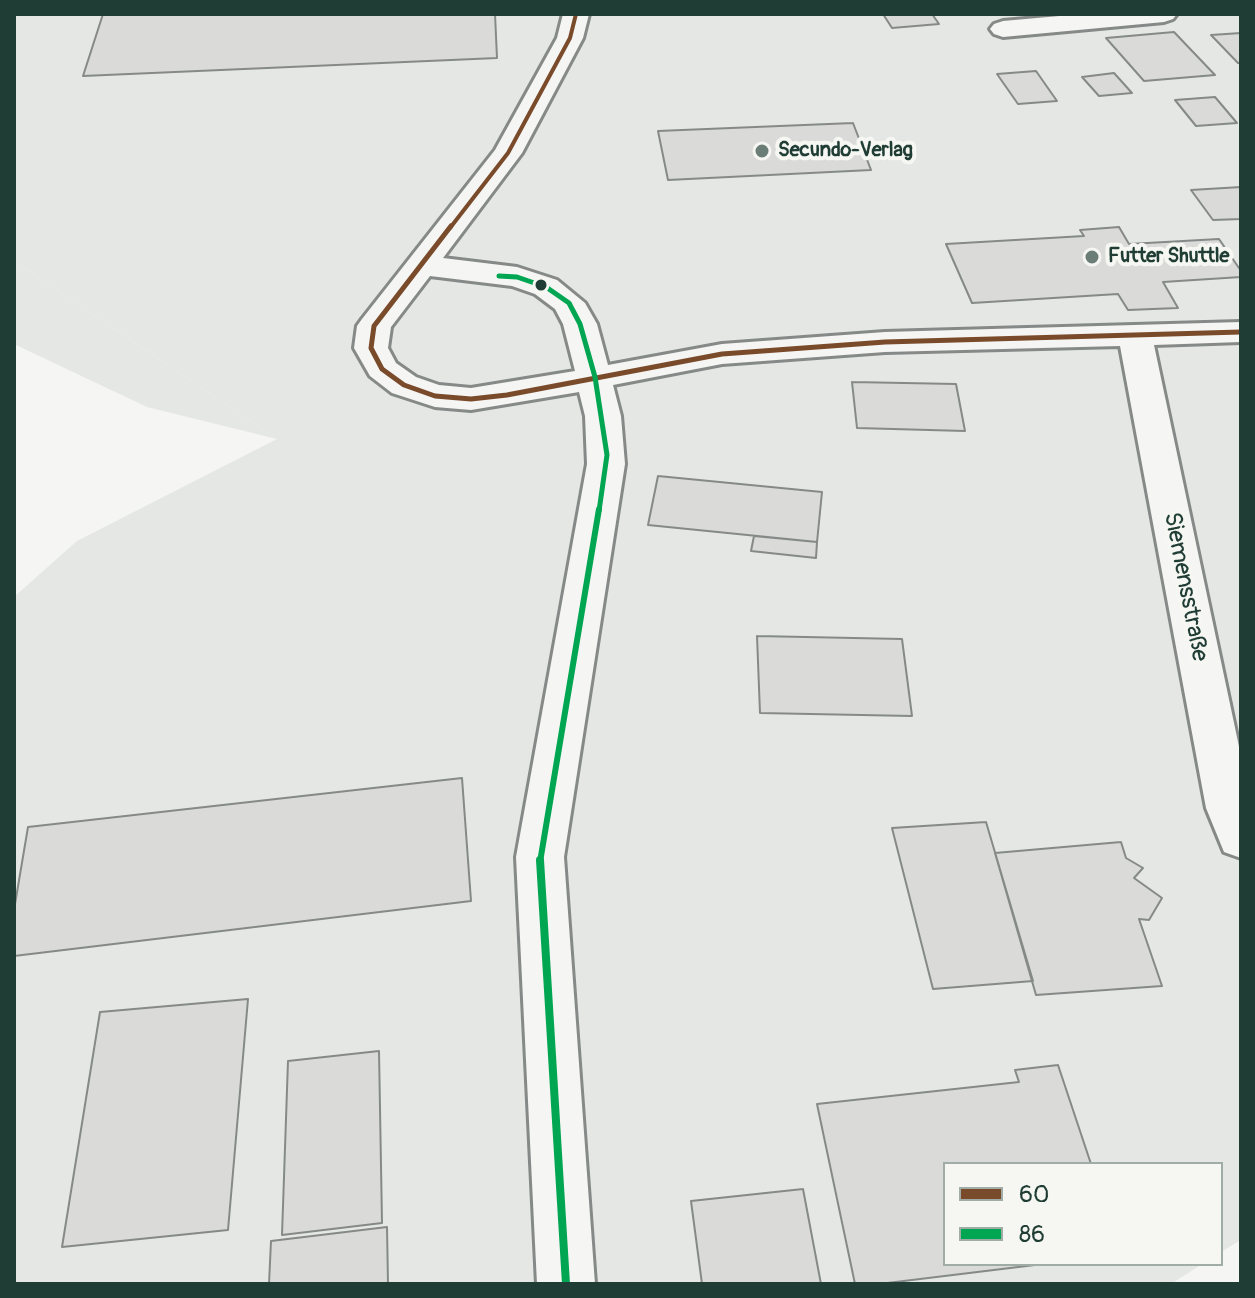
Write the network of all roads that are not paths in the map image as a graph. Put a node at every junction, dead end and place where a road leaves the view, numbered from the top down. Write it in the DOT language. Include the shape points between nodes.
graph roads {
  1 [pos="576,14"];
  2 [pos="1164,14"];
  3 [pos="1003,29"];
  4 [pos="422,265"];
  5 [pos="1241,332"];
  6 [pos="1135,335"];
  7 [pos="595,377"];
  8 [pos="1241,838"];
  9 [pos="566,1284"];
  1 -- 4 [label="street" via="570,38 508,153"];
  2 -- 3 [label="street"];
  4 -- 7 [label="street" via="517,277 546,287 569,303"];
  4 -- 7 [label="street" via="374,326 371,348 382,369 404,385 435,396 471,399"];
  5 -- 6 [label="street"];
  6 -- 7 [label="street" via="885,342 737,353"];
  6 -- 8 [label="street, Siemensstraße" via="1229,808"];
  7 -- 9 [label="street" via="606,464 540,857"];
}
